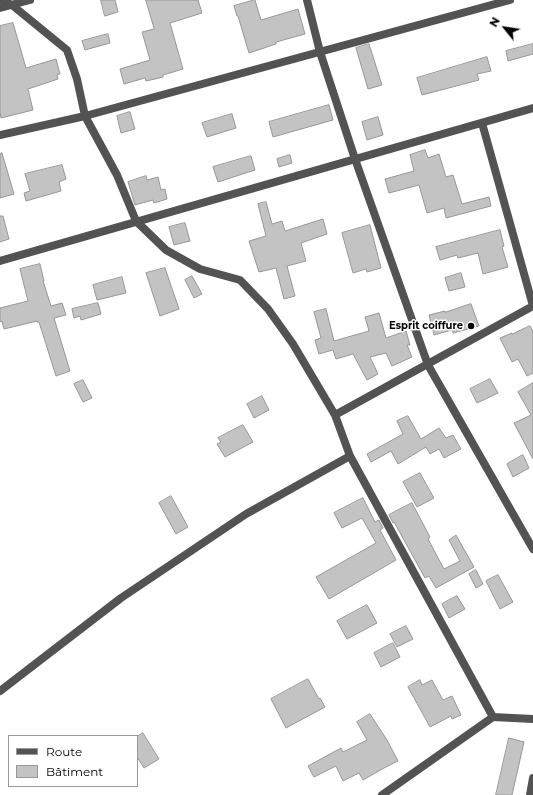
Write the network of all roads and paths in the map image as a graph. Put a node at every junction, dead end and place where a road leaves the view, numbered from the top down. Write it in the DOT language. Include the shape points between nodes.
graph roads {
  1 [pos="2,0"];
  2 [pos="30,0"];
  3 [pos="307,0"];
  4 [pos="510,0"];
  5 [pos="12,5"];
  6 [pos="0,8"];
  7 [pos="320,52"];
  8 [pos="533,108"];
  9 [pos="85,116"];
  10 [pos="482,123"];
  11 [pos="0,135"];
  12 [pos="355,159"];
  13 [pos="136,221"];
  14 [pos="0,261"];
  15 [pos="533,306"];
  16 [pos="428,365"];
  17 [pos="335,415"];
  18 [pos="350,456"];
  19 [pos="533,549"];
  20 [pos="0,691"];
  21 [pos="493,717"];
  22 [pos="533,719"];
  23 [pos="533,778"];
  24 [pos="382,795"];
  25 [pos="530,795"];
  1 -- 5 [label="street"];
  2 -- 5 [label="street"];
  3 -- 7 [label="street"];
  4 -- 7 [label="street"];
  5 -- 6 [label="street"];
  5 -- 9 [label="street" via="67,50 77,79"];
  7 -- 9 [label="street"];
  7 -- 12 [label="street"];
  8 -- 10 [label="street"];
  9 -- 11 [label="street"];
  9 -- 13 [label="street" via="117,175"];
  10 -- 12 [label="street"];
  10 -- 15 [label="street"];
  12 -- 13 [label="street"];
  12 -- 16 [label="street"];
  13 -- 14 [label="street"];
  13 -- 17 [label="street" via="166,250 200,269 240,280 268,308 293,344"];
  15 -- 16 [label="street"];
  16 -- 17 [label="street"];
  16 -- 19 [label="street"];
  17 -- 18 [label="street"];
  18 -- 20 [label="street" via="246,514 122,598"];
  18 -- 21 [label="street"];
  21 -- 22 [label="street"];
  21 -- 24 [label="street"];
  23 -- 25 [label="street"];
}
